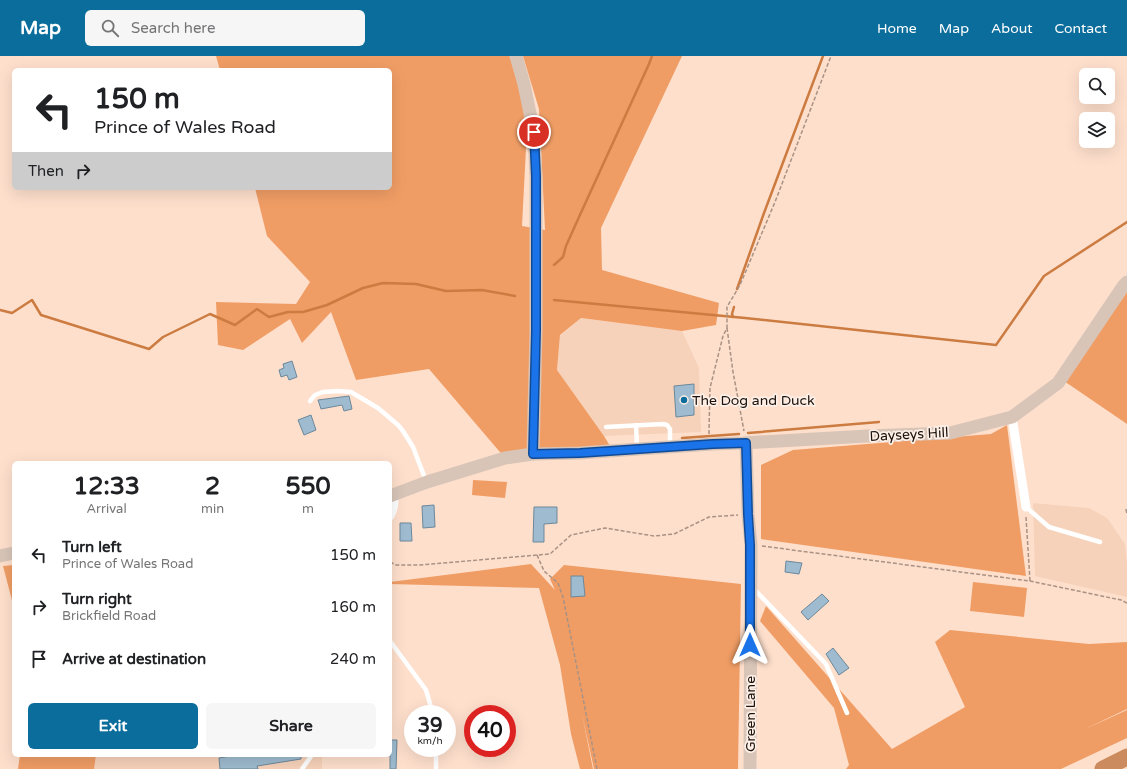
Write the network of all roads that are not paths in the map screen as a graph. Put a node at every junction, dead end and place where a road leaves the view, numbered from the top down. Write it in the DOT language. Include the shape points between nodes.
graph roads {
  1 [pos="516,56"];
  2 [pos="1127,282"];
  3 [pos="310,401"];
  4 [pos="1012,418"];
  5 [pos="636,425"];
  6 [pos="606,427"];
  7 [pos="745,443"];
  8 [pos="670,447"];
  9 [pos="638,449"];
  10 [pos="533,454"];
  11 [pos="427,482"];
  12 [pos="392,495"];
  13 [pos="1026,507"];
  14 [pos="392,512"];
  15 [pos="1100,542"];
  16 [pos="12,553"];
  17 [pos="0,556"];
  18 [pos="750,585"];
  19 [pos="392,644"];
  20 [pos="430,705"];
  21 [pos="847,713"];
  22 [pos="311,757"];
  23 [pos="436,757"];
  24 [pos="1127,757"];
  25 [pos="302,769"];
  26 [pos="436,769"];
  27 [pos="750,769"];
  28 [pos="1103,769"];
  1 -- 10 [label="street" via="534,132 536,176"];
  2 -- 4 [label="street, Dayseys Hill" via="1058,383"];
  3 -- 11 [label="lane" via="315,395 323,392 351,392 378,408 403,431 413,447"];
  4 -- 7 [label="street, Dayseys Hill" via="950,433"];
  4 -- 13 [label="street"];
  5 -- 6 [label="lane"];
  5 -- 8 [label="lane" via="667,424 670,429"];
  5 -- 9 [label="lane"];
  7 -- 8 [label="street, Dayseys Hill"];
  7 -- 18 [label="street, Green Lane"];
  8 -- 9 [label="street, Dayseys Hill"];
  9 -- 10 [label="street, Dayseys Hill"];
  10 -- 11 [label="street, Dayseys Hill" via="505,458"];
  11 -- 12 [label="street, Dayseys Hill"];
  12 -- 14 [label="street"];
  13 -- 15 [label="lane" via="1050,527"];
  16 -- 17 [label="street"];
  18 -- 21 [label="lane" via="826,664"];
  18 -- 27 [label="street, Green Lane"];
  19 -- 20 [label="lane" via="426,690"];
  22 -- 25 [label="lane"];
  23 -- 26 [label="lane"];
  24 -- 28 [label="highway"];
}
